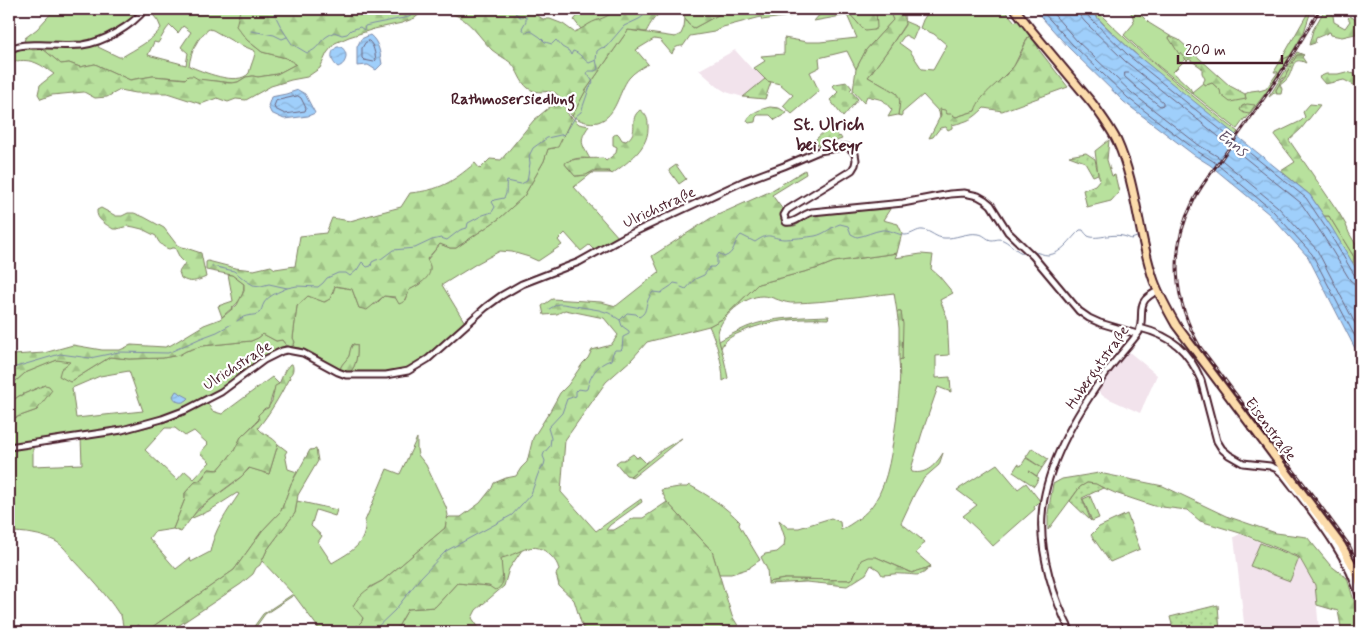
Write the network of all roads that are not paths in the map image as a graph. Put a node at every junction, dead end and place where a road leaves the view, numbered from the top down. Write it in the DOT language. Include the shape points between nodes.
graph roads {
  1 [pos="145,9"];
  2 [pos="1015,9"];
  3 [pos="9,50"];
  4 [pos="1158,291"];
  5 [pos="1140,328"];
  6 [pos="1137,334"];
  7 [pos="9,447"];
  8 [pos="1361,585"];
  9 [pos="1361,601"];
  10 [pos="1071,632"];
  1 -- 3 [label="street" via="132,22 95,41 80,45 25,45"];
  2 -- 4 [label="main road, Eisenstraße" via="1109,127 1121,151"];
  4 -- 5 [label="street" via="1143,304"];
  4 -- 8 [label="main road, Eisenstraße" via="1182,333 1341,545"];
  5 -- 6 [label="street, Hubergutstraße"];
  5 -- 9 [label="street, Eisenstraße" via="1168,337 1182,350 1201,380 1219,445 1244,463 1267,465 1280,472 1336,547"];
  6 -- 7 [label="street, Ulrichstraße" via="1084,315 1028,250 1008,232 988,202 978,196 944,194 903,203 812,212 794,222 786,222 784,215 787,210 854,168 856,157 852,150 838,147 819,151 744,181 626,236 579,262 522,284 486,307 428,359 408,371 346,375 303,353 282,351 264,360 221,392 162,419 122,430"];
  6 -- 10 [label="street, Hubergutstraße" via="1102,377 1074,421 1050,476 1043,506 1042,531 1051,582"];
}
